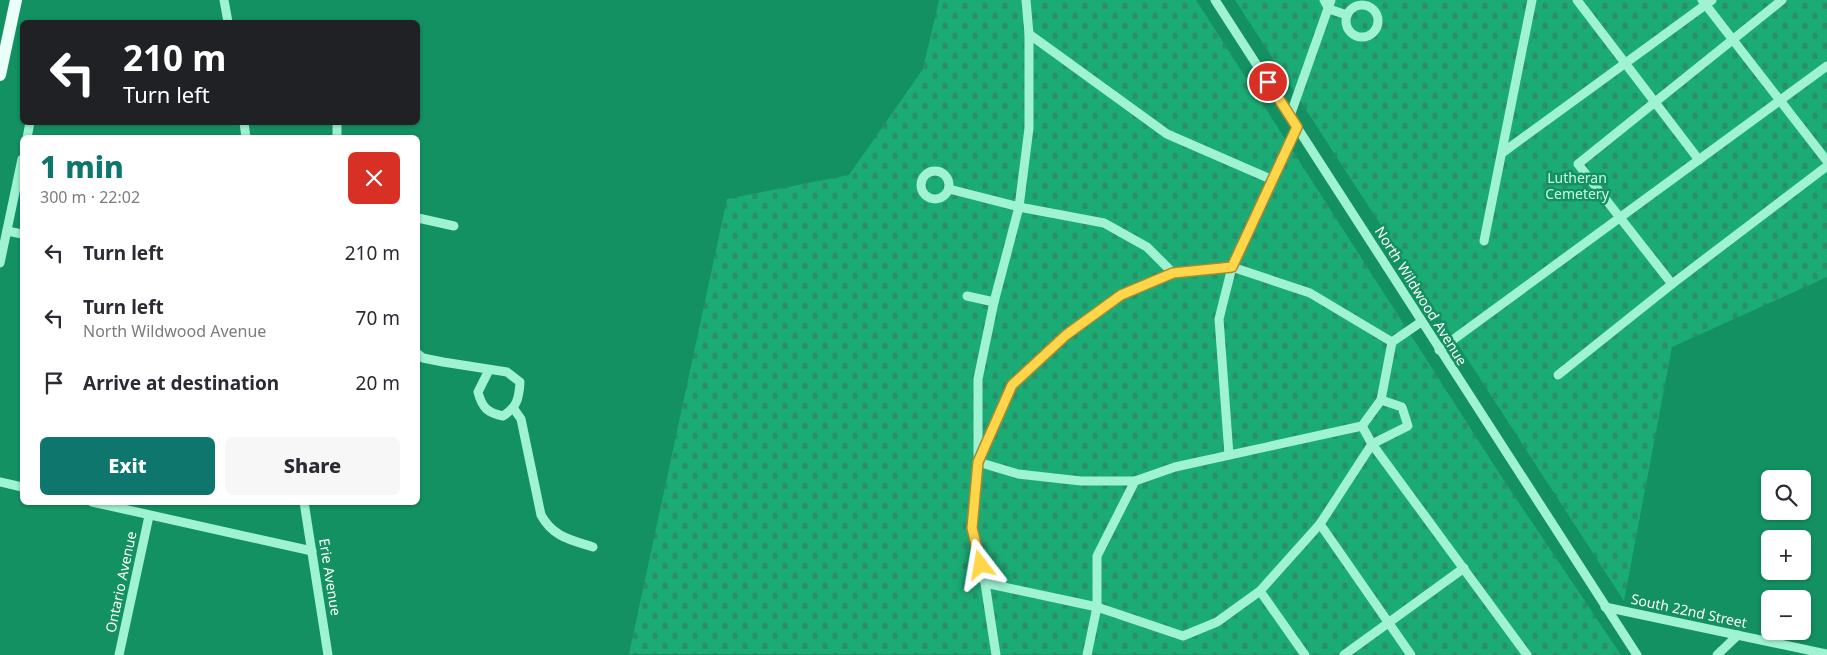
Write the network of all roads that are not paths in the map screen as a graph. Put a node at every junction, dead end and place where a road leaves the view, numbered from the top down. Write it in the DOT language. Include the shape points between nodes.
graph roads {
  1 [pos="16,0"];
  2 [pos="224,0"];
  3 [pos="1026,0"];
  4 [pos="1215,0"];
  5 [pos="1324,0"];
  6 [pos="1532,0"];
  7 [pos="1577,0"];
  8 [pos="1782,0"];
  9 [pos="1706,2"];
  10 [pos="1330,5"];
  11 [pos="1347,15"];
  12 [pos="228,20"];
  13 [pos="1030,34"];
  14 [pos="1733,39"];
  15 [pos="2,55"];
  16 [pos="1626,62"];
  17 [pos="1827,66"];
  18 [pos="0,75"];
  19 [pos="1780,101"];
  20 [pos="1655,102"];
  21 [pos="1290,116"];
  22 [pos="1297,127"];
  23 [pos="1502,153"];
  24 [pos="1699,160"];
  25 [pos="1827,161"];
  26 [pos="1827,166"];
  27 [pos="20,169"];
  28 [pos="1273,180"];
  29 [pos="948,188"];
  30 [pos="1019,207"];
  31 [pos="420,218"];
  32 [pos="1620,218"];
  33 [pos="454,226"];
  34 [pos="7,231"];
  35 [pos="20,234"];
  36 [pos="1484,242"];
  37 [pos="0,263"];
  38 [pos="1232,267"];
  39 [pos="1173,273"];
  40 [pos="1672,284"];
  41 [pos="967,296"];
  42 [pos="994,302"];
  43 [pos="1421,322"];
  44 [pos="1392,342"];
  45 [pos="1439,350"];
  46 [pos="420,356"];
  47 [pos="488,370"];
  48 [pos="1558,375"];
  49 [pos="1381,400"];
  50 [pos="514,409"];
  51 [pos="1362,426"];
  52 [pos="1372,444"];
  53 [pos="1229,455"];
  54 [pos="978,462"];
  55 [pos="1135,481"];
  56 [pos="0,482"];
  57 [pos="20,487"];
  58 [pos="104,505"];
  59 [pos="304,505"];
  60 [pos="149,516"];
  61 [pos="1320,524"];
  62 [pos="593,547"];
  63 [pos="312,551"];
  64 [pos="1464,568"];
  65 [pos="985,583"];
  66 [pos="1260,591"];
  67 [pos="1097,607"];
  68 [pos="1605,607"];
  69 [pos="1388,622"];
  70 [pos="1738,635"];
  71 [pos="1827,654"];
  72 [pos="119,655"];
  73 [pos="328,655"];
  74 [pos="996,655"];
  75 [pos="1087,655"];
  76 [pos="1304,655"];
  77 [pos="1344,655"];
  78 [pos="1411,655"];
  79 [pos="1527,655"];
  80 [pos="1637,655"];
  81 [pos="1717,655"];
  1 -- 15 [label="main road"];
  2 -- 12 [label="street"];
  3 -- 13 [label="street"];
  4 -- 21 [label="street, North Wildwood Avenue"];
  5 -- 10 [label="street"];
  6 -- 23 [label="street"];
  7 -- 16 [label="street"];
  8 -- 14 [label="street"];
  9 -- 14 [label="street"];
  9 -- 16 [label="street"];
  10 -- 11 [label="street"];
  10 -- 21 [label="street"];
  13 -- 28 [label="street" via="1167,134"];
  13 -- 30 [label="street" via="1029,128"];
  14 -- 19 [label="street"];
  14 -- 20 [label="street"];
  15 -- 18 [label="main road"];
  16 -- 20 [label="street"];
  16 -- 23 [label="street"];
  17 -- 19 [label="street"];
  19 -- 24 [label="street"];
  19 -- 25 [label="street"];
  20 -- 24 [label="street"];
  20 -- 32 [label="street" via="1578,164"];
  21 -- 22 [label="street, North Wildwood Avenue"];
  22 -- 28 [label="street"];
  22 -- 43 [label="street, North Wildwood Avenue"];
  23 -- 36 [label="street"];
  24 -- 32 [label="street"];
  26 -- 40 [label="street"];
  27 -- 34 [label="street"];
  28 -- 38 [label="street"];
  29 -- 30 [label="street"];
  30 -- 39 [label="street" via="1104,223 1148,247"];
  30 -- 42 [label="street"];
  31 -- 33 [label="street"];
  32 -- 40 [label="street"];
  32 -- 45 [label="street"];
  34 -- 35 [label="street"];
  34 -- 37 [label="street"];
  38 -- 39 [label="street"];
  38 -- 44 [label="street" via="1310,293"];
  38 -- 53 [label="street" via="1218,319"];
  39 -- 54 [label="street" via="1121,295 1066,335 1012,385"];
  40 -- 48 [label="street"];
  41 -- 42 [label="street"];
  42 -- 54 [label="street" via="978,379"];
  43 -- 44 [label="street"];
  43 -- 45 [label="street, North Wildwood Avenue"];
  44 -- 49 [label="street"];
  45 -- 68 [label="street, North Wildwood Avenue"];
  46 -- 47 [label="street"];
  47 -- 50 [label="street" via="507,372 520,382"];
  47 -- 50 [label="street" via="478,392 481,404 490,414 503,416"];
  49 -- 51 [label="street"];
  49 -- 52 [label="street" via="1402,407 1408,426"];
  50 -- 62 [label="street" via="522,419 541,515 548,528"];
  51 -- 52 [label="street"];
  51 -- 53 [label="street"];
  52 -- 61 [label="street"];
  52 -- 64 [label="street"];
  53 -- 55 [label="street" via="1174,466"];
  54 -- 55 [label="street" via="1018,474 1081,481"];
  54 -- 65 [label="street" via="972,528"];
  55 -- 67 [label="street" via="1097,556"];
  56 -- 57 [label="street"];
  58 -- 60 [label="street"];
  59 -- 63 [label="street, Erie Avenue"];
  60 -- 63 [label="street"];
  60 -- 72 [label="street, Ontario Avenue"];
  61 -- 66 [label="street"];
  61 -- 69 [label="street"];
  63 -- 73 [label="street, Erie Avenue"];
  64 -- 69 [label="street"];
  64 -- 79 [label="street"];
  65 -- 67 [label="street"];
  65 -- 74 [label="street"];
  66 -- 67 [label="street" via="1217,622 1183,636"];
  66 -- 76 [label="street"];
  67 -- 75 [label="street"];
  68 -- 70 [label="street, South 22nd Street"];
  68 -- 80 [label="street, North Wildwood Avenue"];
  69 -- 77 [label="street"];
  69 -- 78 [label="street"];
  70 -- 71 [label="street, South 22nd Street"];
  70 -- 81 [label="street"];
}
